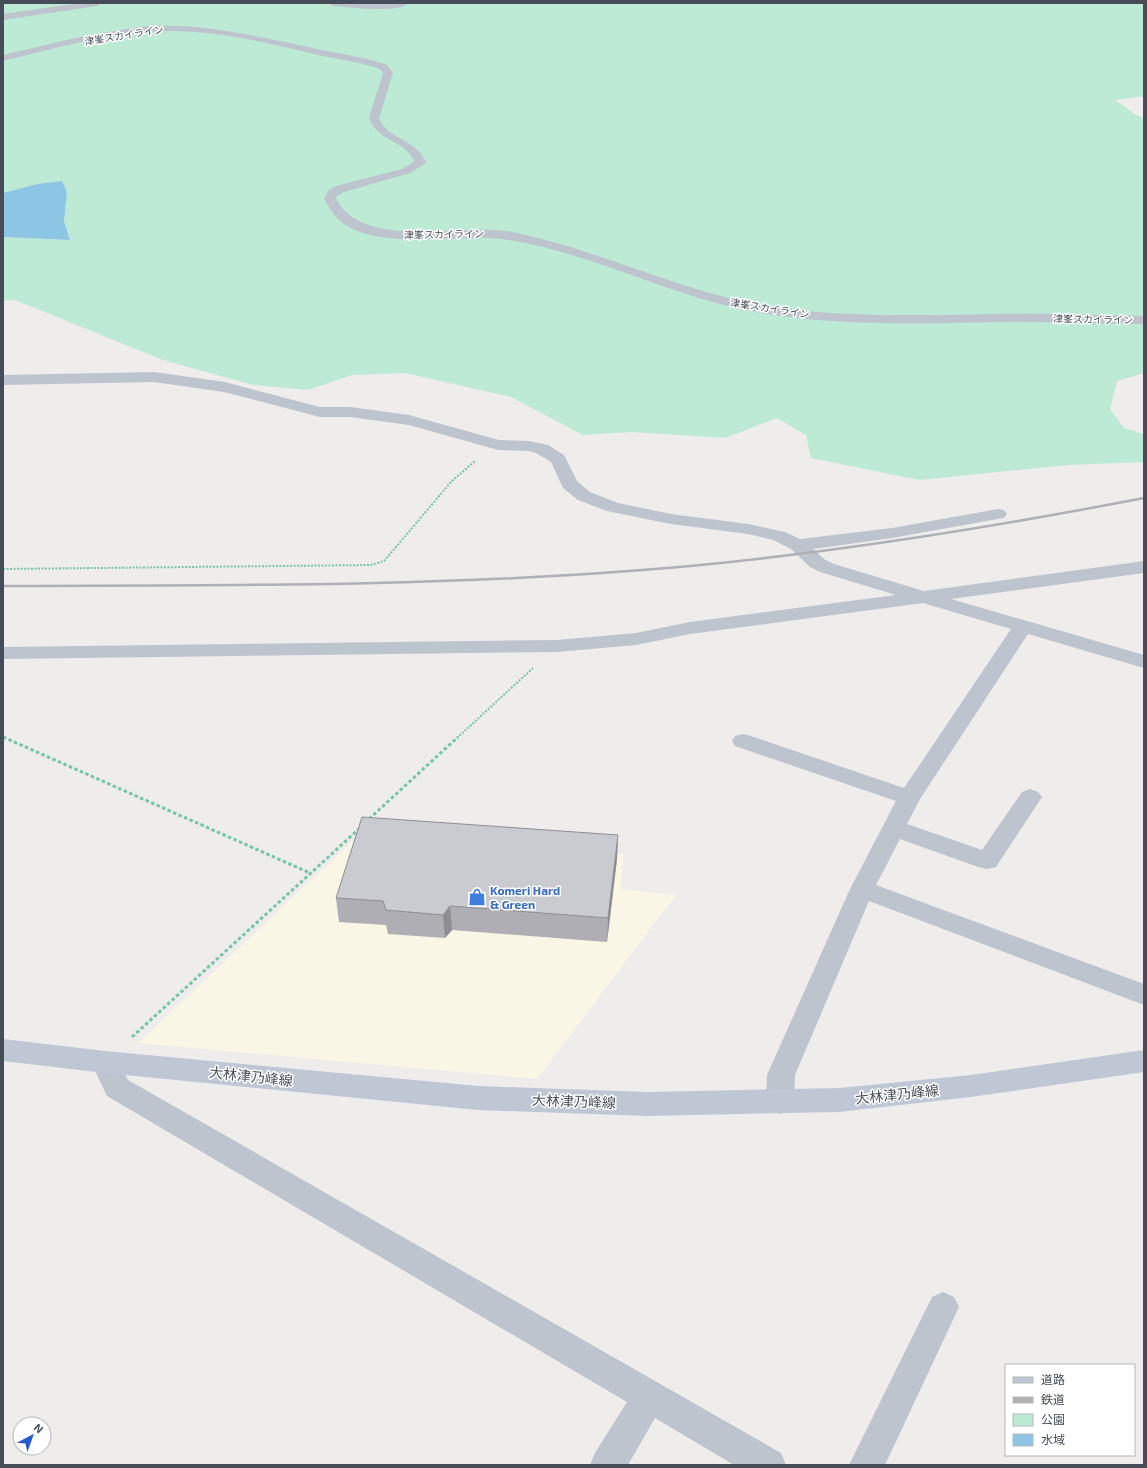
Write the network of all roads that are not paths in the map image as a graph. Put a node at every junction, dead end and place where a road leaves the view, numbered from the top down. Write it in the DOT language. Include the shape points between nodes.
graph roads {
  1 [pos="97,3"];
  2 [pos="333,3"];
  3 [pos="404,3"];
  4 [pos="3,17"];
  5 [pos="3,58"];
  6 [pos="1144,320"];
  7 [pos="3,380"];
  8 [pos="998,514"];
  9 [pos="798,546"];
  10 [pos="1144,567"];
  11 [pos="927,597"];
  12 [pos="1023,626"];
  13 [pos="3,653"];
  14 [pos="1144,662"];
  15 [pos="743,741"];
  16 [pos="1030,797"];
  17 [pos="909,798"];
  18 [pos="894,828"];
  19 [pos="862,889"];
  20 [pos="1144,995"];
  21 [pos="3,1050"];
  22 [pos="1144,1061"];
  23 [pos="105,1062"];
  24 [pos="780,1102"];
  25 [pos="943,1307"];
  26 [pos="649,1396"];
  27 [pos="608,1465"];
  28 [pos="768,1465"];
  29 [pos="867,1465"];
  1 -- 4 [label="street"];
  2 -- 3 [label="street" via="380,7"];
  5 -- 6 [label="street, 津峯スカイライン" via="116,34 153,28 180,28 207,30 290,45 384,67 388,73 374,118 378,126 390,137 412,150 419,157 420,163 406,171 340,189 332,194 330,199 343,215 353,222 380,232 413,236 472,233 511,236 717,299 761,309 828,317 878,320"];
  7 -- 9 [label="street" via="154,377 225,387 320,412 350,412 409,420 498,445 542,449 558,459 569,484 584,496 613,507 671,519 748,529 779,536"];
  8 -- 9 [label="street" via="892,533"];
  9 -- 11 [label="street" via="817,563 827,568"];
  10 -- 11 [label="street"];
  11 -- 12 [label="street"];
  11 -- 13 [label="street" via="690,628 636,639 557,646"];
  12 -- 14 [label="street"];
  12 -- 17 [label="street"];
  15 -- 17 [label="street"];
  16 -- 18 [label="street" via="987,861"];
  17 -- 18 [label="street"];
  18 -- 19 [label="street"];
  19 -- 20 [label="street"];
  19 -- 24 [label="street" via="781,1075"];
  21 -- 23 [label="main road, 大林津乃峰線"];
  22 -- 24 [label="main road, 大林津乃峰線" via="971,1086 839,1100"];
  23 -- 24 [label="main road, 大林津乃峰線" via="478,1098 648,1104"];
  23 -- 26 [label="street" via="116,1088"];
  25 -- 29 [label="street"];
  26 -- 27 [label="street"];
  26 -- 28 [label="street"];
}
